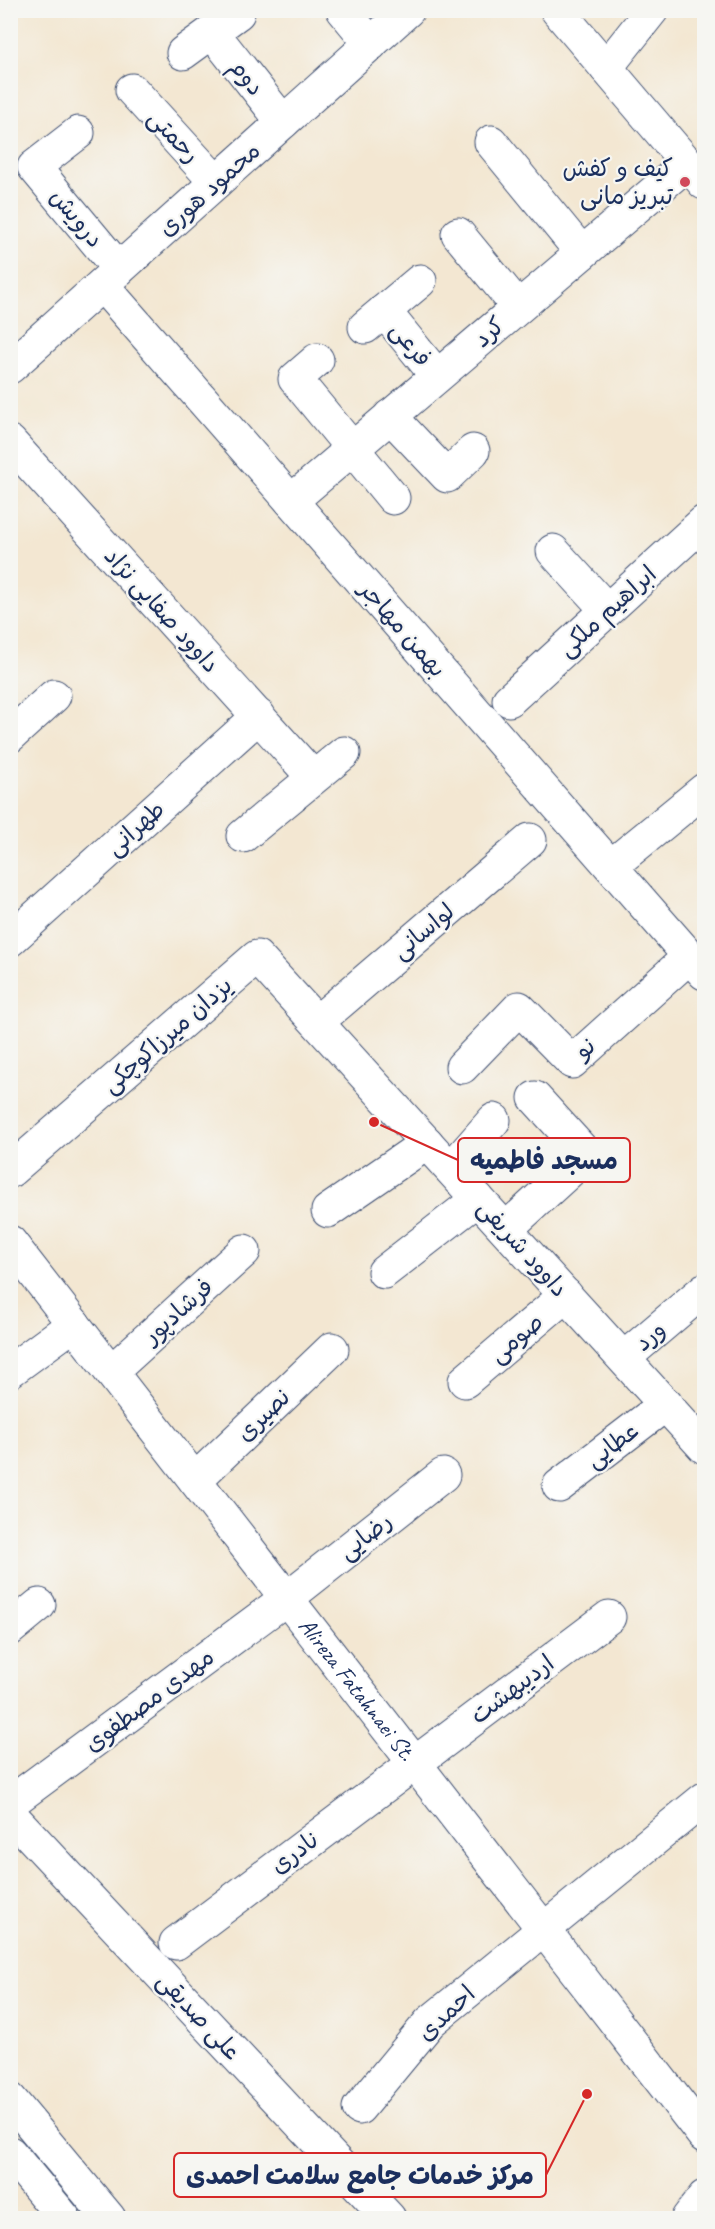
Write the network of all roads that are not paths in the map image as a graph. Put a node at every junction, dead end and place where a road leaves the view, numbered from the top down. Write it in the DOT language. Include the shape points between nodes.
graph roads {
  1 [pos="343,10"];
  2 [pos="408,10"];
  3 [pos="557,10"];
  4 [pos="652,10"];
  5 [pos="238,13"];
  6 [pos="212,32"];
  7 [pos="371,44"];
  8 [pos="183,53"];
  9 [pos="606,68"];
  10 [pos="132,90"];
  11 [pos="283,122"];
  12 [pos="78,133"];
  13 [pos="490,142"];
  14 [pos="696,173"];
  15 [pos="216,182"];
  16 [pos="458,234"];
  17 [pos="582,253"];
  18 [pos="111,277"];
  19 [pos="420,281"];
  20 [pos="518,308"];
  21 [pos="317,360"];
  22 [pos="10,367"];
  23 [pos="437,376"];
  24 [pos="390,416"];
  25 [pos="10,442"];
  26 [pos="351,448"];
  27 [pos="473,451"];
  28 [pos="393,498"];
  29 [pos="291,501"];
  30 [pos="705,522"];
  31 [pos="553,551"];
  32 [pos="607,610"];
  33 [pos="54,696"];
  34 [pos="510,700"];
  35 [pos="259,716"];
  36 [pos="10,736"];
  37 [pos="344,753"];
  38 [pos="314,777"];
  39 [pos="705,790"];
  40 [pos="243,836"];
  41 [pos="530,840"];
  42 [pos="611,866"];
  43 [pos="10,940"];
  44 [pos="697,964"];
  45 [pos="317,1022"];
  46 [pos="462,1067"];
  47 [pos="535,1098"];
  48 [pos="494,1120"];
  49 [pos="427,1143"];
  50 [pos="451,1169"];
  51 [pos="10,1171"];
  52 [pos="478,1199"];
  53 [pos="328,1211"];
  54 [pos="506,1229"];
  55 [pos="10,1242"];
  56 [pos="244,1251"];
  57 [pos="384,1272"];
  58 [pos="705,1290"];
  59 [pos="566,1295"];
  60 [pos="74,1324"];
  61 [pos="332,1349"];
  62 [pos="624,1358"];
  63 [pos="10,1371"];
  64 [pos="111,1372"];
  65 [pos="465,1381"];
  66 [pos="666,1404"];
  67 [pos="705,1447"];
  68 [pos="443,1475"];
  69 [pos="195,1480"];
  70 [pos="559,1486"];
  71 [pos="287,1598"];
  72 [pos="39,1605"];
  73 [pos="609,1617"];
  74 [pos="10,1629"];
  75 [pos="414,1762"];
  76 [pos="705,1799"];
  77 [pos="10,1803"];
  78 [pos="10,1814"];
  79 [pos="544,1929"];
  80 [pos="176,1943"];
  81 [pos="10,2099"];
  82 [pos="359,2108"];
  83 [pos="705,2136"];
  84 [pos="10,2153"];
  85 [pos="705,2197"];
  86 [pos="64,2218"];
  87 [pos="109,2218"];
  88 [pos="389,2218"];
  89 [pos="688,2218"];
  1 -- 7 [label="street"];
  2 -- 7 [label="street, محمود هوری"];
  3 -- 9 [label="street"];
  4 -- 9 [label="street"];
  5 -- 6 [label="street"];
  6 -- 8 [label="street"];
  6 -- 11 [label="street, دوم"];
  7 -- 11 [label="street, محمود هوری"];
  9 -- 14 [label="street"];
  10 -- 15 [label="street, رحمتی"];
  11 -- 15 [label="street, محمود هوری"];
  12 -- 18 [label="street, درویش" via="34,166"];
  13 -- 17 [label="street"];
  14 -- 17 [label="street, کرد"];
  15 -- 18 [label="street, محمود هوری"];
  16 -- 20 [label="street"];
  17 -- 20 [label="street, کرد"];
  18 -- 22 [label="street, محمود هوری"];
  18 -- 29 [label="street, بهمن مهاجر"];
  19 -- 23 [label="street, فرعی" via="374,319"];
  20 -- 23 [label="street, کرد"];
  21 -- 26 [label="street" via="295,380"];
  23 -- 24 [label="street, کرد"];
  24 -- 26 [label="street, کرد"];
  24 -- 27 [label="street" via="447,476"];
  25 -- 35 [label="street, داوود صفایی نژاد"];
  26 -- 28 [label="street"];
  26 -- 29 [label="street, کرد"];
  29 -- 42 [label="street, بهمن مهاجر"];
  30 -- 32 [label="street, ابراهیم ملکی"];
  31 -- 32 [label="street"];
  32 -- 34 [label="street, ابراهیم ملکی"];
  33 -- 36 [label="street"];
  35 -- 38 [label="street, داوود صفایی نژاد"];
  35 -- 43 [label="street, طهرانی"];
  37 -- 38 [label="street"];
  38 -- 40 [label="street"];
  39 -- 42 [label="street"];
  41 -- 45 [label="street, لواسانی"];
  42 -- 44 [label="street, بهمن مهاجر"];
  44 -- 46 [label="street, نو" via="572,1062 519,1008"];
  45 -- 49 [label="street, داوود شریفی"];
  45 -- 51 [label="street, یزدان میرزاکوچکی" via="257,957"];
  47 -- 54 [label="street" via="587,1155"];
  48 -- 50 [label="street"];
  49 -- 50 [label="street, داوود شریفی"];
  49 -- 53 [label="street"];
  50 -- 52 [label="street, داوود شریفی"];
  52 -- 54 [label="street, داوود شریفی"];
  52 -- 57 [label="street"];
  54 -- 59 [label="street, داوود شریفی"];
  55 -- 60 [label="street, Alireza Fatahnaei St."];
  56 -- 64 [label="street, فرشادپور"];
  58 -- 62 [label="street, ورد"];
  59 -- 62 [label="street, داوود شریفی"];
  59 -- 65 [label="street, صومی"];
  60 -- 63 [label="street"];
  60 -- 64 [label="street, Alireza Fatahnaei St."];
  61 -- 69 [label="street, نصیری"];
  62 -- 66 [label="street, داوود شریفی"];
  64 -- 69 [label="street, Alireza Fatahnaei St."];
  66 -- 67 [label="street, داوود شریفی"];
  66 -- 70 [label="street, عطایی"];
  68 -- 71 [label="street, رضایی"];
  69 -- 71 [label="street, Alireza Fatahnaei St."];
  71 -- 75 [label="street, Alireza Fatahnaei St."];
  71 -- 77 [label="street, مهدی مصطفوی"];
  72 -- 74 [label="street"];
  73 -- 75 [label="street, اردیبهشت"];
  75 -- 79 [label="street, Alireza Fatahnaei St."];
  75 -- 80 [label="street, نادری"];
  76 -- 79 [label="street, احمدی"];
  78 -- 88 [label="street, علی صدیقی"];
  79 -- 82 [label="street, احمدی" via="430,2022"];
  79 -- 83 [label="street, Alireza Fatahnaei St."];
  81 -- 87 [label="street"];
  84 -- 86 [label="street"];
  85 -- 89 [label="street"];
}
